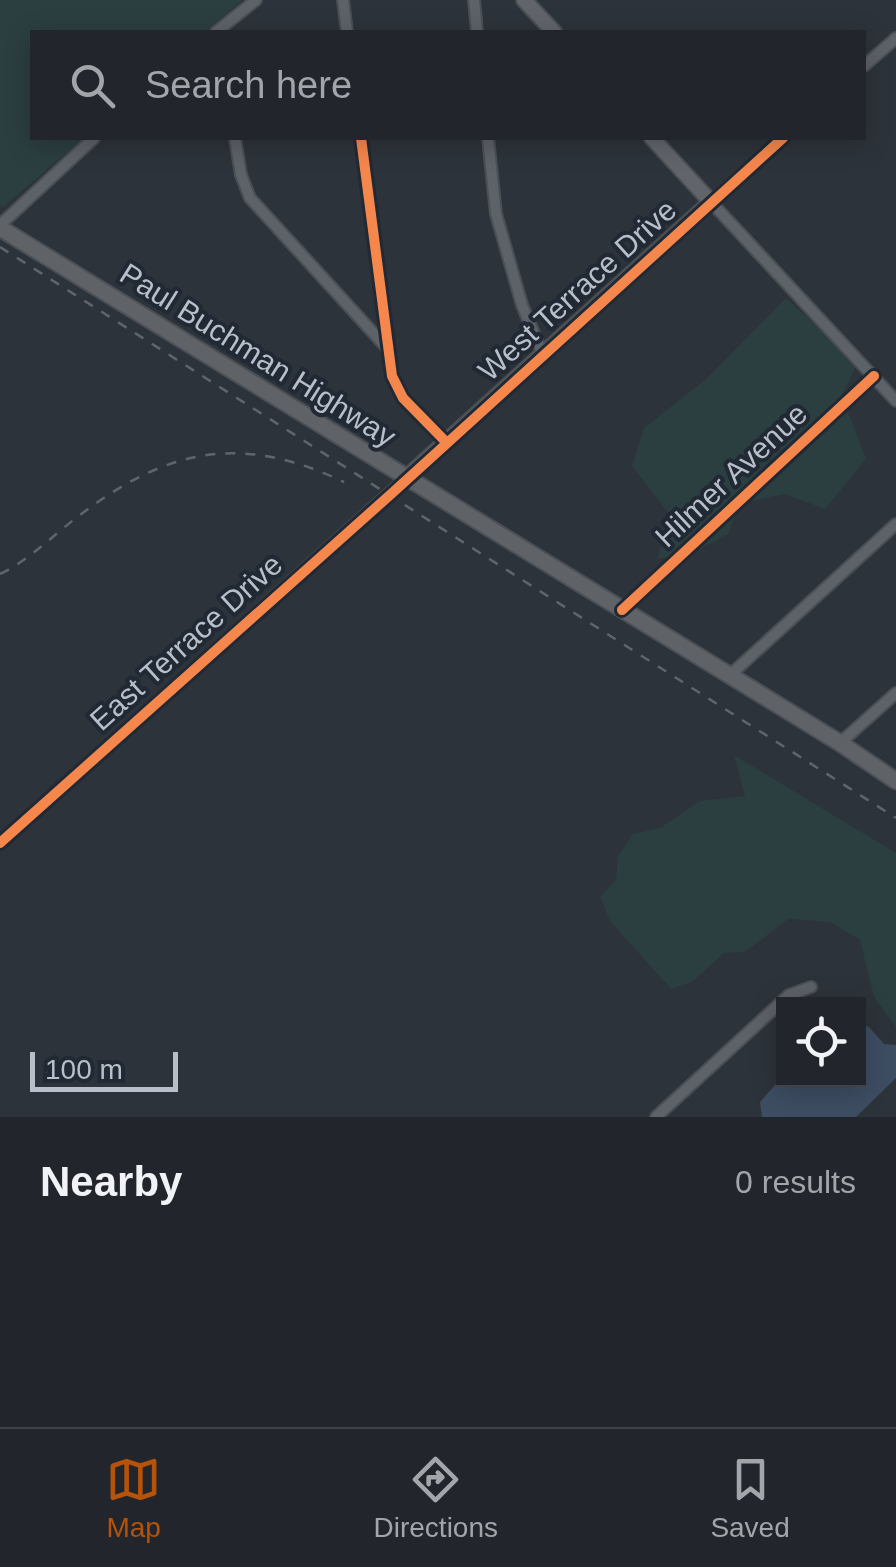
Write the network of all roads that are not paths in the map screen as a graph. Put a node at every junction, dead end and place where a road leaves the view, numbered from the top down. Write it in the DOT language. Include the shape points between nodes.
graph roads {
  1 [pos="256,0"];
  2 [pos="343,0"];
  3 [pos="474,0"];
  4 [pos="524,0"];
  5 [pos="220,30"];
  6 [pos="347,30"];
  7 [pos="478,30"];
  8 [pos="552,30"];
  9 [pos="896,38"];
  10 [pos="866,64"];
  11 [pos="92,140"];
  12 [pos="235,140"];
  13 [pos="361,140"];
  14 [pos="488,140"];
  15 [pos="654,140"];
  16 [pos="782,140"];
  17 [pos="711,202"];
  18 [pos="0,226"];
  19 [pos="388,349"];
  20 [pos="543,355"];
  21 [pos="874,376"];
  22 [pos="896,401"];
  23 [pos="446,442"];
  24 [pos="405,479"];
  25 [pos="896,524"];
  26 [pos="622,610"];
  27 [pos="729,676"];
  28 [pos="896,693"];
  29 [pos="840,743"];
  30 [pos="896,781"];
  31 [pos="0,843"];
  32 [pos="811,987"];
  33 [pos="656,1117"];
  1 -- 5 [label="street"];
  2 -- 6 [label="street"];
  3 -- 7 [label="street"];
  4 -- 8 [label="street"];
  9 -- 10 [label="street"];
  11 -- 18 [label="street"];
  12 -- 19 [label="street" via="250,198"];
  13 -- 19 [label="street"];
  14 -- 20 [label="street" via="496,214"];
  15 -- 17 [label="street"];
  16 -- 17 [label="street, West Terrace Drive"];
  17 -- 20 [label="street, West Terrace Drive"];
  17 -- 21 [label="street"];
  18 -- 24 [label="main road, Paul Buchman Highway"];
  19 -- 23 [label="street" via="403,398"];
  20 -- 23 [label="street, West Terrace Drive"];
  21 -- 22 [label="street"];
  21 -- 26 [label="street, Hilmer Avenue"];
  23 -- 24 [label="street, West Terrace Drive"];
  24 -- 26 [label="main road, Paul Buchman Highway"];
  24 -- 31 [label="street, East Terrace Drive"];
  25 -- 27 [label="street"];
  26 -- 27 [label="main road, Paul Buchman Highway"];
  27 -- 29 [label="main road, Paul Buchman Highway"];
  28 -- 29 [label="street"];
  29 -- 30 [label="main road, Paul Buchman Highway"];
  32 -- 33 [label="street" via="790,995"];
}
